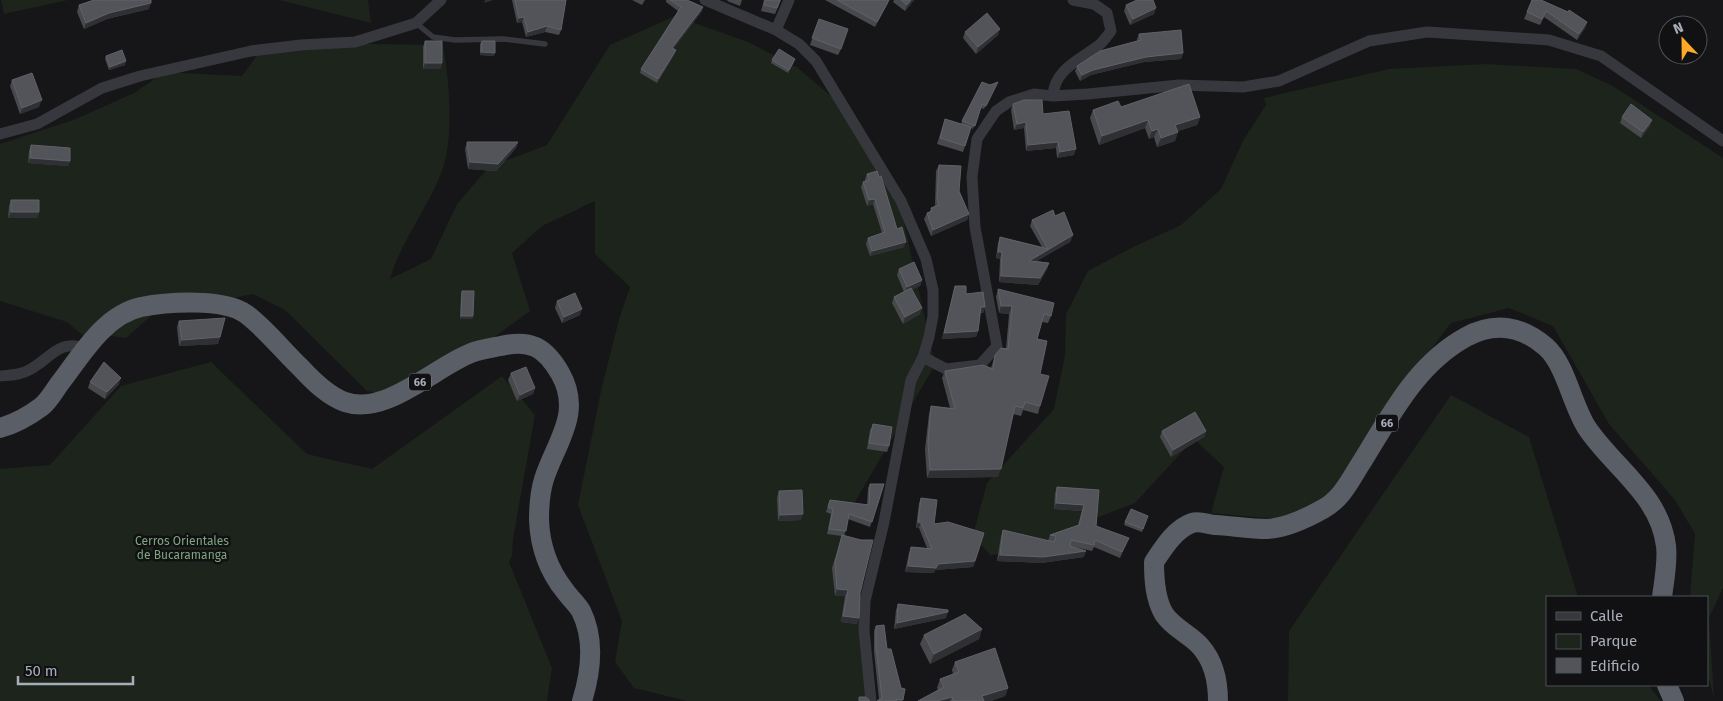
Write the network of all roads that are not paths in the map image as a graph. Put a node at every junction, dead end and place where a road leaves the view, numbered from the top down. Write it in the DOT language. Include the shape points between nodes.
graph roads {
  1 [pos="441,0"];
  2 [pos="705,0"];
  3 [pos="788,0"];
  4 [pos="1073,0"];
  5 [pos="416,22"];
  6 [pos="776,30"];
  7 [pos="545,44"];
  8 [pos="1052,96"];
  9 [pos="0,134"];
  10 [pos="1723,141"];
  11 [pos="87,349"];
  12 [pos="924,357"];
  13 [pos="0,376"];
  14 [pos="0,428"];
  15 [pos="1662,596"];
  16 [pos="1667,686"];
  17 [pos="582,701"];
  18 [pos="871,701"];
  19 [pos="1218,701"];
  20 [pos="1674,701"];
  1 -- 5 [label="street"];
  2 -- 6 [label="street"];
  3 -- 6 [label="street"];
  4 -- 8 [label="street" via="1094,4 1108,13 1111,31 1100,44 1059,76"];
  5 -- 7 [label="lane" via="433,37"];
  5 -- 9 [label="street" via="355,42 251,51 140,76 102,88 37,124"];
  6 -- 12 [label="street" via="799,44 816,61 901,201 926,259 933,290 933,316"];
  8 -- 10 [label="street" via="1180,85 1243,87 1279,80 1369,41 1427,32 1549,40 1601,56"];
  8 -- 12 [label="street" via="1034,94 1008,102 996,111 977,139 972,177 975,227 997,346 980,365 946,369"];
  11 -- 13 [label="street" via="78,345 64,347 32,369"];
  11 -- 14 [label="highway, 66" via="41,407"];
  11 -- 17 [label="highway, 66" via="101,332 126,312 172,303 228,305 245,314 318,385 346,402 362,404 397,394 472,352 520,342 541,350 560,372 570,399 566,426 544,479 539,520 541,539 552,573 580,609 589,634 588,680"];
  12 -- 18 [label="street" via="910,380 884,522 865,601 864,630"];
  15 -- 19 [label="highway, 66" via="1666,547 1656,514 1646,496 1587,428 1547,348 1519,329 1503,326 1478,330 1439,354 1421,372 1337,499 1297,522 1267,529 1195,521 1183,527 1154,562 1158,601 1165,615 1201,647 1212,664"];
  16 -- 20 [label="highway"];
}
